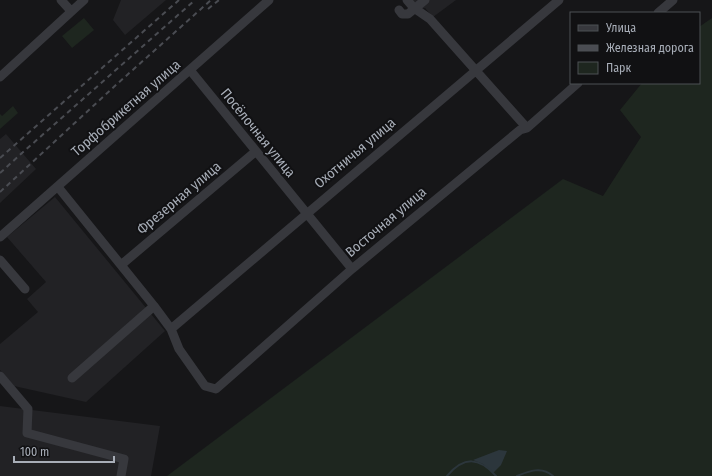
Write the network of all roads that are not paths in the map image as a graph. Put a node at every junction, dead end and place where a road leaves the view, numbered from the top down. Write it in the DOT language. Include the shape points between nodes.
graph roads {
  1 [pos="61,0"];
  2 [pos="84,0"];
  3 [pos="269,0"];
  4 [pos="407,0"];
  5 [pos="425,0"];
  6 [pos="559,0"];
  7 [pos="673,0"];
  8 [pos="414,8"];
  9 [pos="399,10"];
  10 [pos="71,11"];
  11 [pos="659,12"];
  12 [pos="190,70"];
  13 [pos="475,70"];
  14 [pos="0,77"];
  15 [pos="577,84"];
  16 [pos="526,128"];
  17 [pos="255,152"];
  18 [pos="58,187"];
  19 [pos="306,214"];
  20 [pos="0,237"];
  21 [pos="0,260"];
  22 [pos="120,265"];
  23 [pos="352,269"];
  24 [pos="25,289"];
  25 [pos="154,306"];
  26 [pos="171,329"];
  27 [pos="0,376"];
  28 [pos="72,378"];
  29 [pos="121,476"];
  1 -- 10 [label="street"];
  2 -- 10 [label="street"];
  3 -- 12 [label="street, Торфобрикетная улица"];
  4 -- 8 [label="street"];
  5 -- 8 [label="street"];
  6 -- 13 [label="street, Охотничья улица"];
  7 -- 11 [label="street"];
  8 -- 9 [label="street" via="408,14 402,14"];
  8 -- 13 [label="street" via="430,19"];
  10 -- 14 [label="street"];
  12 -- 17 [label="street, Посёлочная улица"];
  12 -- 18 [label="street, Торфобрикетная улица"];
  13 -- 16 [label="street"];
  13 -- 19 [label="street, Охотничья улица"];
  15 -- 16 [label="street, Восточная улица"];
  16 -- 23 [label="street, Восточная улица" via="520,130"];
  17 -- 19 [label="street, Посёлочная улица"];
  17 -- 22 [label="street, Фрезерная улица"];
  18 -- 20 [label="street, Торфобрикетная улица"];
  18 -- 22 [label="street"];
  19 -- 23 [label="street, Посёлочная улица"];
  19 -- 26 [label="street, Охотничья улица"];
  21 -- 24 [label="street"];
  22 -- 25 [label="street"];
  23 -- 26 [label="street, Восточная улица" via="216,389 205,386 179,349"];
  25 -- 26 [label="street"];
  25 -- 28 [label="street"];
  27 -- 29 [label="street" via="28,409 27,433 124,459"];
}
